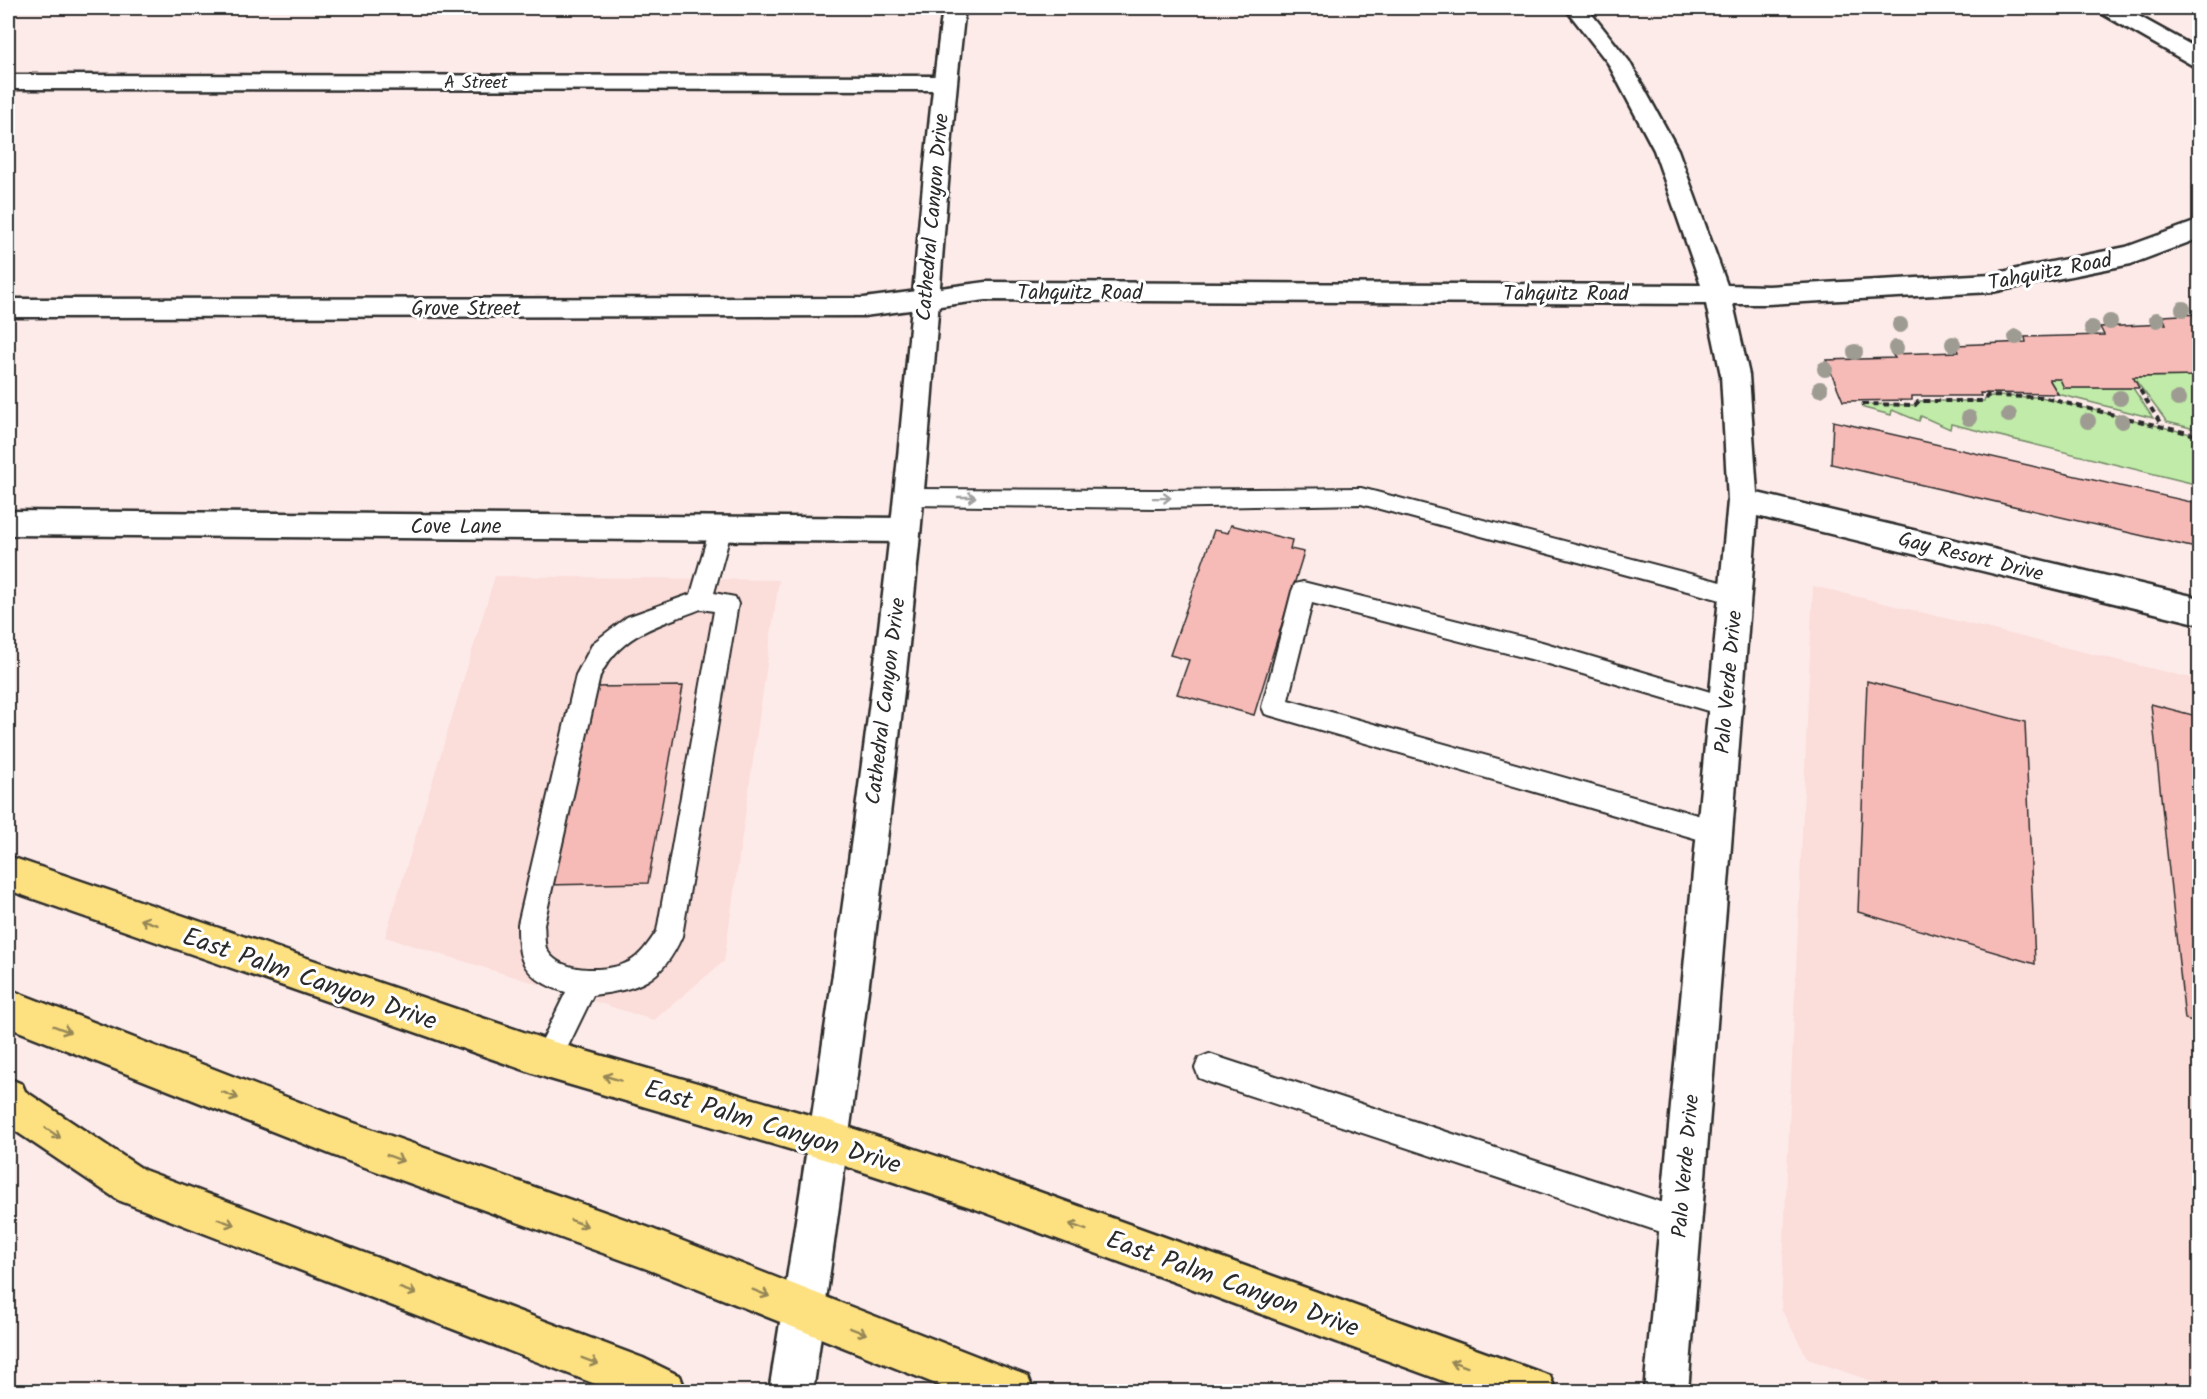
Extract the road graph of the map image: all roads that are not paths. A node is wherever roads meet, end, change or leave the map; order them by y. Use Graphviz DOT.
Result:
graph roads {
  1 [pos="954,8"];
  2 [pos="1576,8"];
  3 [pos="2109,8"];
  4 [pos="2199,60"];
  5 [pos="8,82"];
  6 [pos="944,83"];
  7 [pos="2199,228"];
  8 [pos="1717,294"];
  9 [pos="924,300"];
  10 [pos="8,308"];
  11 [pos="909,497"];
  12 [pos="1743,501"];
  13 [pos="8,523"];
  14 [pos="721,528"];
  15 [pos="905,530"];
  16 [pos="1736,595"];
  17 [pos="702,600"];
  18 [pos="2199,611"];
  19 [pos="1725,706"];
  20 [pos="1715,832"];
  21 [pos="8,873"];
  22 [pos="585,983"];
  23 [pos="8,1008"];
  24 [pos="547,1059"];
  25 [pos="1209,1068"];
  26 [pos="9,1102"];
  27 [pos="830,1141"];
  28 [pos="1679,1223"];
  29 [pos="803,1310"];
  30 [pos="664,1392"];
  31 [pos="791,1392"];
  32 [pos="1012,1392"];
  33 [pos="1534,1392"];
  34 [pos="1666,1392"];
  1 -- 6 [label="street, Cathedral Canyon Drive"];
  2 -- 8 [label="street, Palo Verde Drive"];
  3 -- 4 [label="street"];
  5 -- 6 [label="street, A Street"];
  6 -- 9 [label="street, Cathedral Canyon Drive"];
  7 -- 8 [label="street, Tahquitz Road"];
  8 -- 9 [label="street, Tahquitz Road"];
  8 -- 12 [label="street, Palo Verde Drive"];
  9 -- 10 [label="street, Grove Street"];
  9 -- 11 [label="street, Cathedral Canyon Drive"];
  11 -- 15 [label="street, Cathedral Canyon Drive"];
  11 -- 16 [label="lane, one-way"];
  12 -- 16 [label="street, Palo Verde Drive"];
  12 -- 18 [label="street, Gay Resort Drive"];
  13 -- 14 [label="street, Cove Lane"];
  14 -- 15 [label="street, Cove Lane"];
  14 -- 17 [label="lane"];
  15 -- 27 [label="street, Cathedral Canyon Drive"];
  16 -- 19 [label="street, Palo Verde Drive"];
  17 -- 22 [label="lane"];
  17 -- 22 [label="lane"];
  19 -- 20 [label="street, Palo Verde Drive"];
  19 -- 20 [label="lane"];
  20 -- 28 [label="street, Palo Verde Drive"];
  24 -- 21 [label="main road, East Palm Canyon Drive, one-way"];
  22 -- 24 [label="lane"];
  23 -- 29 [label="main road, one-way"];
  27 -- 24 [label="main road, East Palm Canyon Drive, one-way"];
  25 -- 28 [label="lane"];
  26 -- 30 [label="main road, one-way"];
  27 -- 29 [label="street, Cathedral Canyon Drive"];
  33 -- 27 [label="main road, East Palm Canyon Drive, one-way"];
  28 -- 34 [label="street, Palo Verde Drive"];
  29 -- 31 [label="street, Cathedral Canyon Drive"];
  29 -- 32 [label="main road, one-way"];
}
